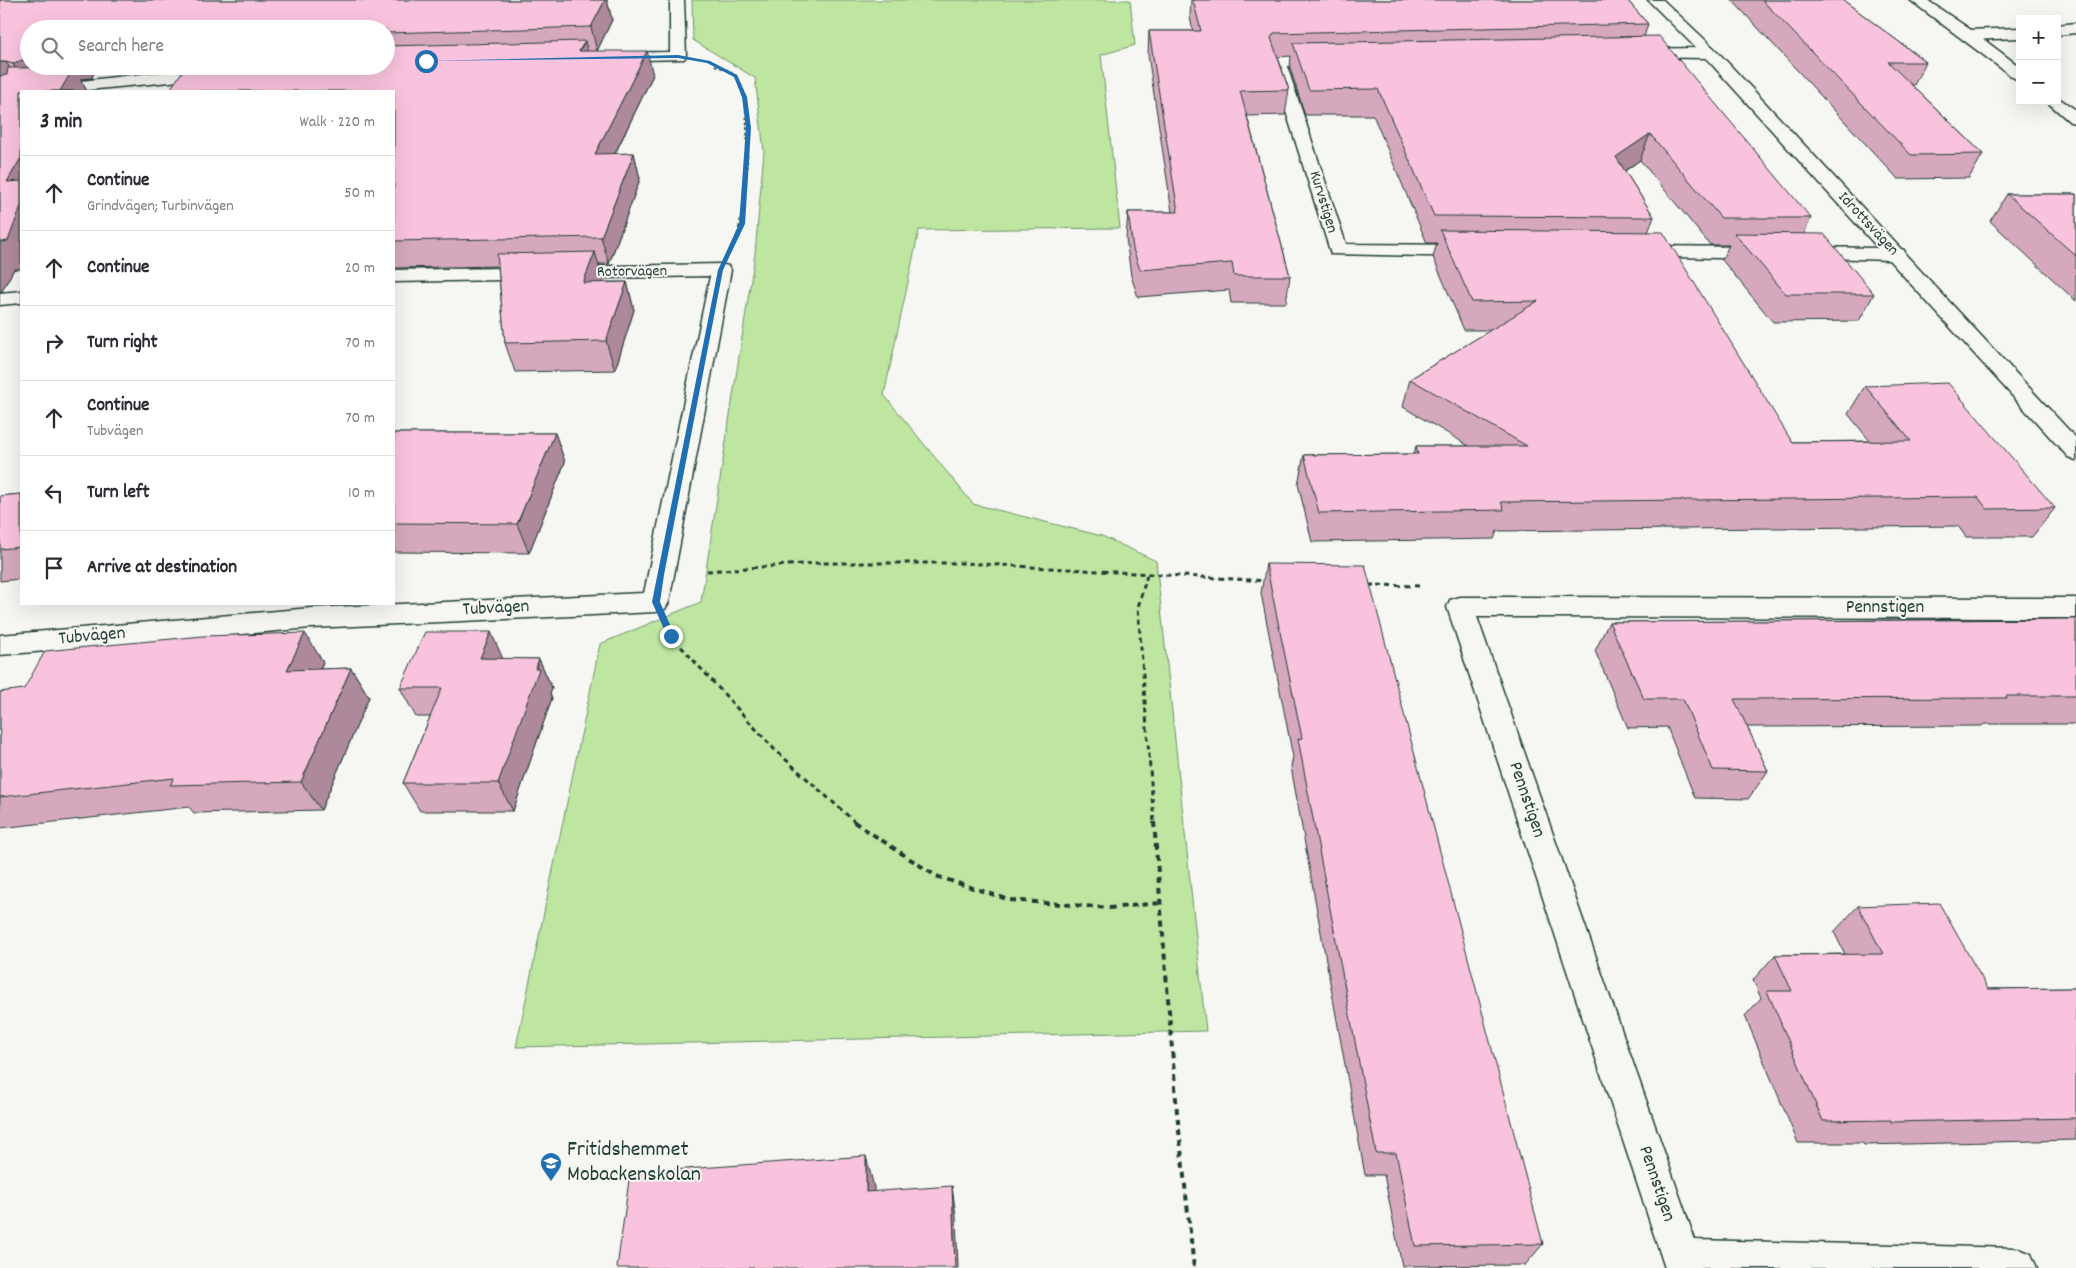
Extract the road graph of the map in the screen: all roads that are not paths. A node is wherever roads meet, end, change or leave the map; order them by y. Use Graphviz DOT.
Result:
graph roads {
  1 [pos="678,0"];
  2 [pos="1655,0"];
  3 [pos="1917,0"];
  4 [pos="2076,28"];
  5 [pos="2061,30"];
  6 [pos="2016,33"];
  7 [pos="1969,35"];
  8 [pos="1710,53"];
  9 [pos="1621,54"];
  10 [pos="591,58"];
  11 [pos="1347,60"];
  12 [pos="2016,72"];
  13 [pos="197,75"];
  14 [pos="45,90"];
  15 [pos="2059,105"];
  16 [pos="2076,118"];
  17 [pos="1488,251"];
  18 [pos="1617,252"];
  19 [pos="1896,254"];
  20 [pos="395,276"];
  21 [pos="20,297"];
  22 [pos="0,299"];
  23 [pos="2076,452"];
  24 [pos="656,602"];
  25 [pos="2076,608"];
  26 [pos="0,645"];
  27 [pos="2017,1268"];
  1 -- 10 [label="street"];
  2 -- 8 [label="street, Idrottsvägen"];
  3 -- 7 [label="street"];
  4 -- 5 [label="street"];
  6 -- 7 [label="street"];
  7 -- 12 [label="street"];
  8 -- 9 [label="street"];
  8 -- 19 [label="street, Idrottsvägen"];
  11 -- 17 [label="street, Kurvstigen"];
  13 -- 14 [label="street"];
  15 -- 16 [label="street"];
  18 -- 19 [label="street"];
  19 -- 23 [label="street, Idrottsvägen"];
  20 -- 24 [label="street, Rotorvägen"];
  21 -- 22 [label="street"];
  24 -- 26 [label="street, Tubvägen"];
  25 -- 27 [label="street, Pennstigen"];
}
